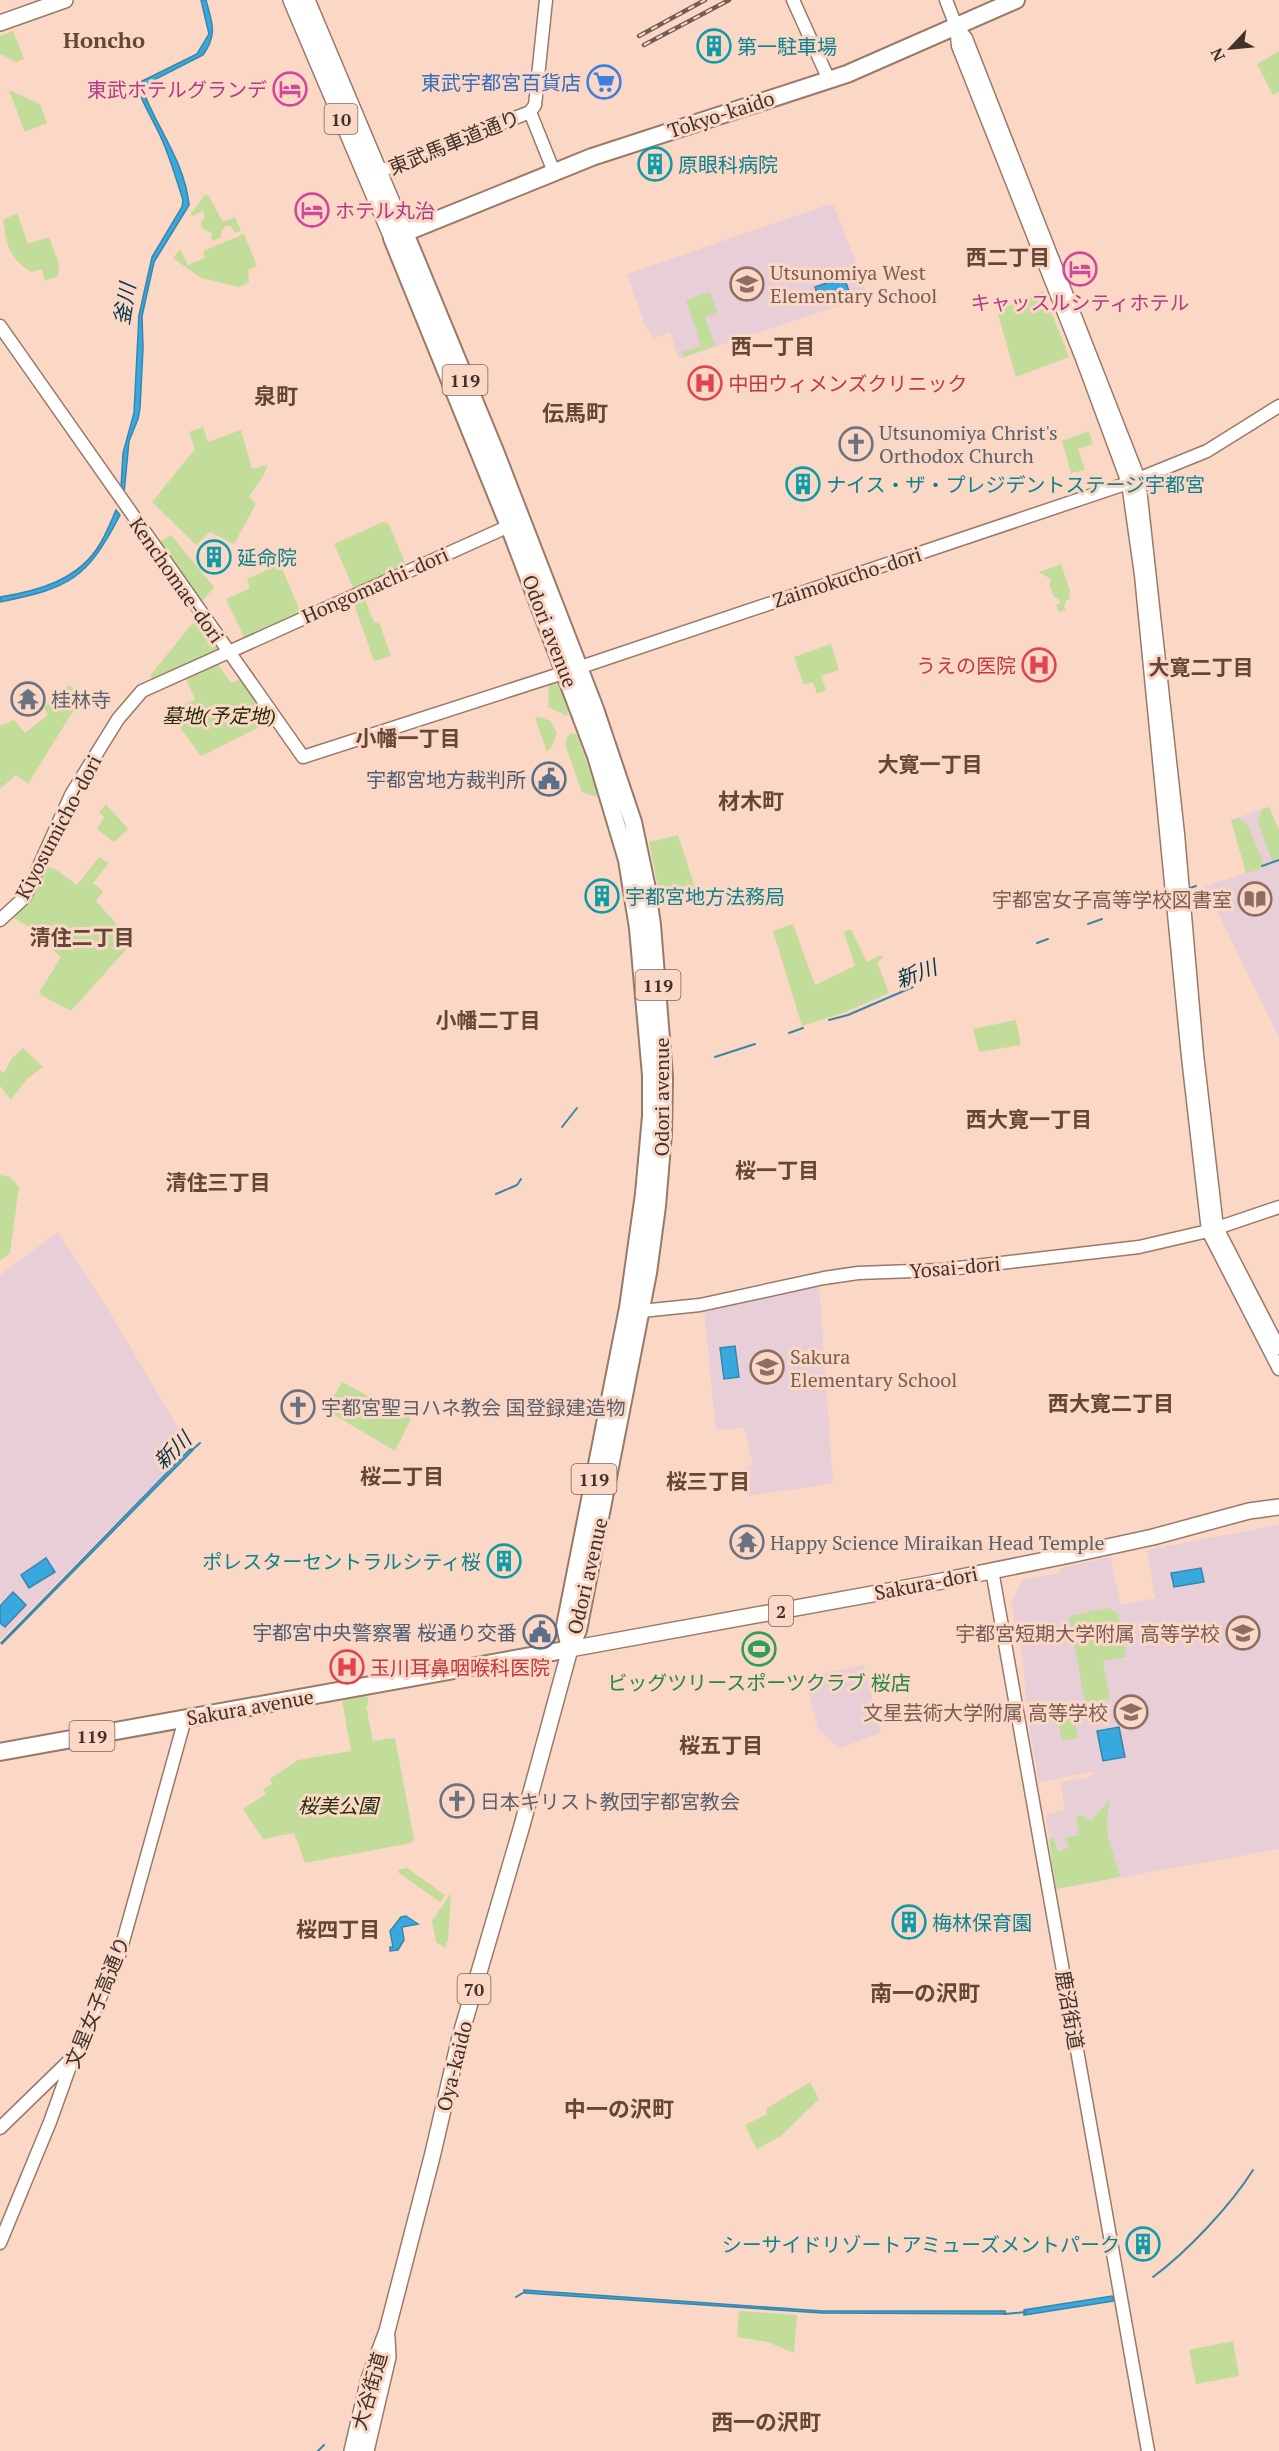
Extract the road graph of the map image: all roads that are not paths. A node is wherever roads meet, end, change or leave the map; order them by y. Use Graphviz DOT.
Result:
graph roads {
  1 [pos="65,0"];
  2 [pos="291,0"];
  3 [pos="307,0"];
  4 [pos="546,0"];
  5 [pos="793,0"];
  6 [pos="946,0"];
  7 [pos="1016,0"];
  8 [pos="0,24"];
  9 [pos="956,27"];
  10 [pos="829,80"];
  11 [pos="530,112"];
  12 [pos="378,172"];
  13 [pos="554,172"];
  14 [pos="399,236"];
  15 [pos="0,326"];
  16 [pos="1279,406"];
  17 [pos="1133,481"];
  18 [pos="517,527"];
  19 [pos="227,651"];
  20 [pos="573,670"];
  21 [pos="0,920"];
  22 [pos="1279,1207"];
  23 [pos="1213,1229"];
  24 [pos="634,1310"];
  25 [pos="1279,1348"];
  26 [pos="1279,1369"];
  27 [pos="1279,1507"];
  28 [pos="992,1570"];
  29 [pos="570,1649"];
  30 [pos="185,1719"];
  31 [pos="0,1752"];
  32 [pos="74,2055"];
  33 [pos="0,2128"];
  34 [pos="0,2243"];
  35 [pos="387,2331"];
  36 [pos="352,2451"];
  37 [pos="366,2451"];
  38 [pos="1148,2451"];
  1 -- 8 [label="main road"];
  2 -- 14 [label="main road, 10"];
  3 -- 12 [label="main road, 10"];
  4 -- 11 [label="street"];
  5 -- 10 [label="street"];
  6 -- 9 [label="street"];
  7 -- 9 [label="highway, Tokyo-kaido"];
  9 -- 10 [label="highway, Tokyo-kaido"];
  9 -- 17 [label="street"];
  10 -- 13 [label="highway, Tokyo-kaido"];
  11 -- 12 [label="street, 東武馬車道通り"];
  11 -- 13 [label="street"];
  12 -- 14 [label="main road, 10"];
  13 -- 14 [label="highway, Tokyo-kaido"];
  14 -- 18 [label="highway, Odori avenue / 119"];
  15 -- 19 [label="street, Kenchomae-dori"];
  16 -- 17 [label="street, Zaimokucho-dori"];
  17 -- 20 [label="street, Zaimokucho-dori"];
  17 -- 23 [label="street"];
  18 -- 19 [label="street, Hongomachi-dori"];
  18 -- 20 [label="highway, Odori avenue / 119"];
  19 -- 20 [label="street, Zaimokucho-dori"];
  19 -- 21 [label="street, Kiyosumicho-dori"];
  20 -- 24 [label="highway, Odori avenue / 119"];
  22 -- 23 [label="street, Yosai-dori"];
  23 -- 24 [label="street, Yosai-dori"];
  23 -- 25 [label="street"];
  23 -- 26 [label="street"];
  24 -- 29 [label="highway, Odori avenue / 119"];
  27 -- 28 [label="main road, Sakura-dori / 2"];
  28 -- 29 [label="main road, Sakura-dori / 2"];
  28 -- 38 [label="street, 鹿沼街道"];
  29 -- 30 [label="highway, Sakura avenue / 119"];
  29 -- 35 [label="main road, Oya-kaido / 70"];
  30 -- 31 [label="highway, Sakura avenue / 119"];
  30 -- 32 [label="street, 文星女子高通り"];
  32 -- 33 [label="street"];
  32 -- 34 [label="street, 文星女子高通り"];
  35 -- 36 [label="main road, 大谷街道 / 70"];
  35 -- 37 [label="main road, Oya-kaido / 70"];
}
